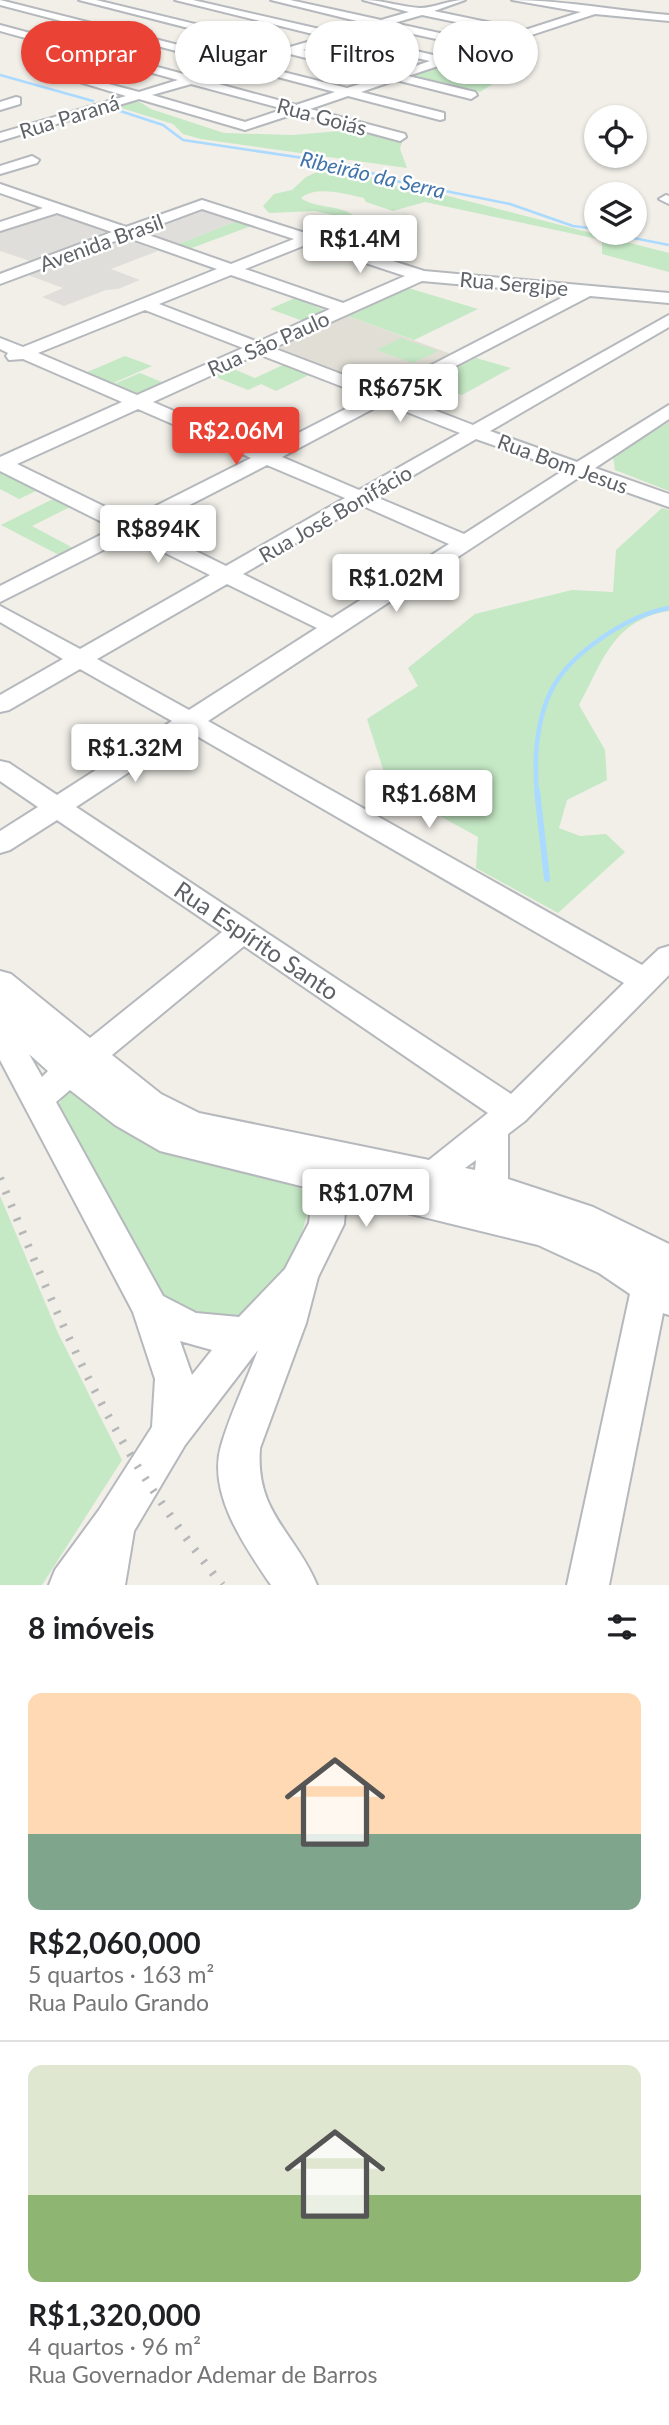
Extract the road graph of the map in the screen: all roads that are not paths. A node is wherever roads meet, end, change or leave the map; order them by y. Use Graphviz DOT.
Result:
graph roads {
  1 [pos="84,0"];
  2 [pos="180,0"];
  3 [pos="368,0"];
  4 [pos="460,0"];
  5 [pos="517,0"];
  6 [pos="616,0"];
  7 [pos="0,1"];
  8 [pos="283,1"];
  9 [pos="537,1"];
  10 [pos="509,10"];
  11 [pos="596,10"];
  12 [pos="422,11"];
  13 [pos="46,14"];
  14 [pos="239,14"];
  15 [pos="497,14"];
  16 [pos="667,16"];
  17 [pos="72,21"];
  18 [pos="212,21"];
  19 [pos="368,21"];
  20 [pos="390,21"];
  21 [pos="467,21"];
  22 [pos="474,21"];
  23 [pos="175,22"];
  24 [pos="0,27"];
  25 [pos="305,29"];
  26 [pos="538,30"];
  27 [pos="21,33"];
  28 [pos="538,36"];
  29 [pos="551,38"];
  30 [pos="291,77"];
  31 [pos="419,82"];
  32 [pos="98,84"];
  33 [pos="178,84"];
  34 [pos="206,84"];
  35 [pos="372,84"];
  36 [pos="348,92"];
  37 [pos="471,95"];
  38 [pos="138,96"];
  39 [pos="16,101"];
  40 [pos="0,106"];
  41 [pos="297,109"];
  42 [pos="440,116"];
  43 [pos="0,137"];
  44 [pos="400,137"];
  45 [pos="32,160"];
  46 [pos="0,170"];
  47 [pos="0,188"];
  48 [pos="202,204"];
  49 [pos="57,208"];
  50 [pos="0,227"];
  51 [pos="127,232"];
  52 [pos="309,238"];
  53 [pos="10,260"];
  54 [pos="30,268"];
  55 [pos="232,269"];
  56 [pos="422,276"];
  57 [pos="0,279"];
  58 [pos="591,289"];
  59 [pos="669,298"];
  60 [pos="145,304"];
  61 [pos="344,309"];
  62 [pos="669,320"];
  63 [pos="0,343"];
  64 [pos="257,347"];
  65 [pos="23,353"];
  66 [pos="0,362"];
  67 [pos="383,396"];
  68 [pos="136,402"];
  69 [pos="669,411"];
  70 [pos="475,432"];
  71 [pos="265,457"];
  72 [pos="0,464"];
  73 [pos="580,470"];
  74 [pos="360,498"];
  75 [pos="669,501"];
  76 [pos="129,527"];
  77 [pos="466,544"];
  78 [pos="226,575"];
  79 [pos="0,595"];
  80 [pos="0,613"];
  81 [pos="334,628"];
  82 [pos="80,660"];
  83 [pos="0,705"];
  84 [pos="188,722"];
  85 [pos="0,769"];
  86 [pos="57,806"];
  87 [pos="0,844"];
  88 [pos="243,931"];
  89 [pos="669,957"];
  90 [pos="645,981"];
  91 [pos="0,982"];
  92 [pos="0,1011"];
  93 [pos="0,1030"];
  94 [pos="81,1063"];
  95 [pos="38,1098"];
  96 [pos="502,1121"];
  97 [pos="330,1168"];
  98 [pos="491,1186"];
  99 [pos="371,1189"];
  100 [pos="440,1192"];
  101 [pos="326,1224"];
  102 [pos="300,1276"];
  103 [pos="664,1278"];
  104 [pos="150,1308"];
  105 [pos="242,1342"];
  106 [pos="263,1386"];
  107 [pos="171,1432"];
  108 [pos="114,1525"];
  109 [pos="70,1585"];
  110 [pos="104,1585"];
  111 [pos="296,1585"];
  112 [pos="588,1585"];
  1 -- 23 [label="street"];
  2 -- 14 [label="street"];
  3 -- 12 [label="street"];
  4 -- 12 [label="street, Rua Paraná"];
  5 -- 9 [label="street"];
  6 -- 11 [label="street"];
  7 -- 13 [label="street"];
  8 -- 14 [label="street"];
  8 -- 19 [label="street"];
  9 -- 10 [label="street"];
  9 -- 11 [label="street"];
  11 -- 16 [label="street"];
  11 -- 26 [label="street"];
  12 -- 20 [label="street, Rua Paraná"];
  12 -- 21 [label="street"];
  13 -- 17 [label="street"];
  13 -- 24 [label="street"];
  14 -- 18 [label="street"];
  14 -- 25 [label="street"];
  15 -- 22 [label="street"];
  24 -- 27 [label="street, Rua Goiás"];
  28 -- 29 [label="street"];
  30 -- 36 [label="street"];
  31 -- 37 [label="street"];
  32 -- 38 [label="street"];
  33 -- 38 [label="street, Rua Paraná"];
  34 -- 41 [label="street, Rua Goiás"];
  35 -- 36 [label="street"];
  36 -- 41 [label="street"];
  36 -- 42 [label="street"];
  38 -- 41 [label="street"];
  38 -- 43 [label="street, Rua Paraná"];
  39 -- 40 [label="street"];
  41 -- 44 [label="street, Rua Goiás"];
  45 -- 46 [label="street"];
  47 -- 49 [label="street"];
  48 -- 51 [label="street, Avenida Brasil"];
  48 -- 52 [label="street, Rua Sergipe"];
  49 -- 50 [label="street"];
  49 -- 51 [label="street"];
  51 -- 54 [label="street, Avenida Brasil"];
  51 -- 55 [label="street"];
  52 -- 55 [label="street"];
  52 -- 56 [label="street, Rua Sergipe"];
  53 -- 54 [label="street"];
  54 -- 57 [label="street, Avenida Brasil"];
  55 -- 60 [label="street"];
  55 -- 61 [label="street"];
  56 -- 58 [label="street, Rua Sergipe"];
  56 -- 61 [label="street, Rua São Paulo"];
  58 -- 59 [label="street, Rua Sergipe"];
  58 -- 67 [label="street"];
  60 -- 64 [label="street, Rua Bom Jesus"];
  60 -- 65 [label="street"];
  61 -- 64 [label="street, Rua São Paulo"];
  62 -- 70 [label="street, Rua José Bonifácio"];
  63 -- 65 [label="street"];
  64 -- 67 [label="street, Rua Bom Jesus"];
  64 -- 68 [label="street, Rua São Paulo"];
  65 -- 66 [label="street"];
  65 -- 68 [label="street"];
  67 -- 70 [label="street, Rua Bom Jesus"];
  67 -- 71 [label="street"];
  68 -- 71 [label="street"];
  68 -- 72 [label="street, Rua São Paulo"];
  69 -- 73 [label="street"];
  70 -- 73 [label="street, Rua Bom Jesus"];
  70 -- 74 [label="street, Rua José Bonifácio"];
  71 -- 74 [label="street"];
  71 -- 76 [label="street"];
  72 -- 76 [label="street"];
  73 -- 75 [label="street, Rua Bom Jesus"];
  73 -- 77 [label="street"];
  74 -- 77 [label="street"];
  74 -- 78 [label="street, Rua José Bonifácio"];
  76 -- 78 [label="street"];
  76 -- 79 [label="street"];
  77 -- 81 [label="street"];
  78 -- 81 [label="street"];
  78 -- 82 [label="street, Rua José Bonifácio"];
  80 -- 82 [label="street"];
  81 -- 84 [label="street"];
  82 -- 83 [label="street, Rua José Bonifácio"];
  82 -- 84 [label="street"];
  84 -- 86 [label="street"];
  84 -- 90 [label="street"];
  85 -- 86 [label="street, Rua Espírito Santo"];
  86 -- 87 [label="street"];
  86 -- 88 [label="street, Rua Espírito Santo"];
  88 -- 94 [label="street"];
  88 -- 96 [label="street, Rua Espírito Santo"];
  89 -- 90 [label="street"];
  90 -- 96 [label="street"];
  91 -- 94 [label="street"];
  92 -- 94 [label="street"];
  93 -- 95 [label="street"];
  94 -- 95 [label="street"];
  94 -- 97 [label="street"];
  95 -- 104 [label="street"];
  96 -- 98 [label="street"];
  96 -- 100 [label="street"];
  97 -- 99 [label="street"];
  97 -- 100 [label="street"];
  97 -- 101 [label="street"];
  98 -- 100 [label="street"];
  98 -- 103 [label="street"];
  99 -- 100 [label="street"];
  99 -- 101 [label="street"];
  100 -- 103 [label="street"];
  101 -- 102 [label="street"];
  102 -- 105 [label="street"];
  102 -- 106 [label="street"];
  103 -- 112 [label="street"];
  104 -- 105 [label="street"];
  104 -- 107 [label="street"];
  105 -- 106 [label="street"];
  105 -- 107 [label="street"];
  106 -- 111 [label="street"];
  107 -- 108 [label="street"];
  108 -- 109 [label="street"];
  108 -- 110 [label="street"];
}
